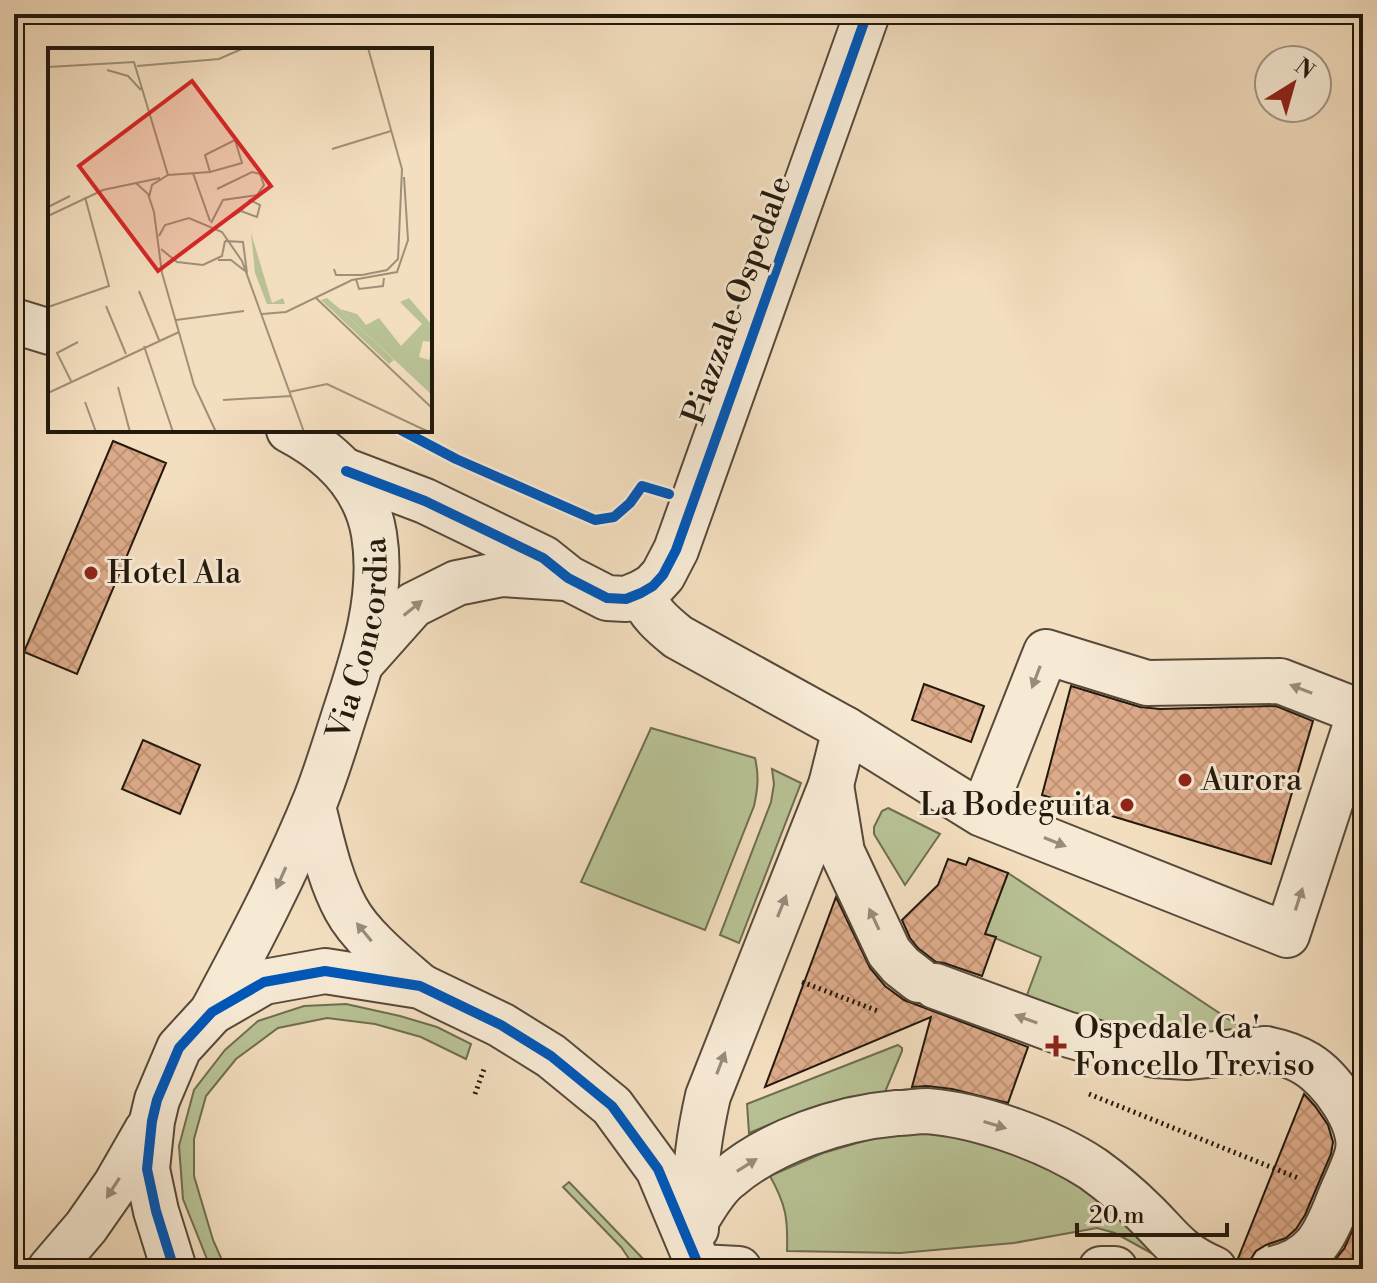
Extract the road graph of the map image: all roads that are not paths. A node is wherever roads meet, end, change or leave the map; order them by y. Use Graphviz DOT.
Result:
graph roads {
  1 [pos="867,14"];
  2 [pos="14,321"];
  3 [pos="48,331"];
  4 [pos="292,432"];
  5 [pos="346,471"];
  6 [pos="425,501"];
  7 [pos="374,532"];
  8 [pos="568,578"];
  9 [pos="641,593"];
  10 [pos="360,665"];
  11 [pos="845,729"];
  12 [pos="831,785"];
  13 [pos="313,807"];
  14 [pos="982,814"];
  15 [pos="420,986"];
  16 [pos="212,1012"];
  17 [pos="152,1121"];
  18 [pos="695,1222"];
  19 [pos="1200,1262"];
  20 [pos="713,1268"];
  21 [pos="50,1269"];
  22 [pos="174,1269"];
  23 [pos="1101,1269"];
  24 [pos="1115,1269"];
  25 [pos="1273,1269"];
  1 -- 9 [label="street, Piazzale Ospedale"];
  2 -- 3 [label="street"];
  4 -- 5 [label="street"];
  5 -- 6 [label="street"];
  5 -- 7 [label="street, Via Concordia"];
  6 -- 7 [label="street"];
  6 -- 8 [label="street"];
  7 -- 10 [label="street, Via Concordia"];
  8 -- 9 [label="street"];
  10 -- 8 [label="street, one-way"];
  9 -- 11 [label="street"];
  10 -- 13 [label="street, Via Concordia"];
  11 -- 12 [label="street"];
  11 -- 14 [label="street"];
  18 -- 12 [label="street, one-way"];
  25 -- 12 [label="street, one-way, bridge"];
  15 -- 13 [label="street, one-way"];
  13 -- 16 [label="street, Via Concordia, one-way"];
  14 -- 14 [label="street, one-way"];
  15 -- 16 [label="street"];
  15 -- 20 [label="street"];
  16 -- 17 [label="street"];
  17 -- 21 [label="street, one-way"];
  17 -- 22 [label="street"];
  18 -- 19 [label="street, one-way"];
  18 -- 20 [label="street"];
  23 -- 24 [label="street"];
}
